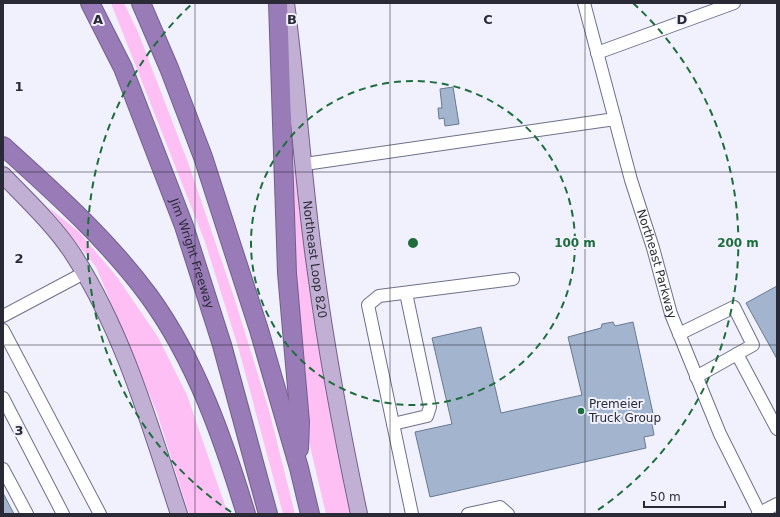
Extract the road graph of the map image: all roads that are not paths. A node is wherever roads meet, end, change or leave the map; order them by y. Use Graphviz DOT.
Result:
graph roads {
  1 [pos="90,3"];
  2 [pos="140,3"];
  3 [pos="278,3"];
  4 [pos="286,3"];
  5 [pos="584,3"];
  6 [pos="734,3"];
  7 [pos="597,53"];
  8 [pos="615,119"];
  9 [pos="3,146"];
  10 [pos="305,164"];
  11 [pos="3,175"];
  12 [pos="84,272"];
  13 [pos="513,279"];
  14 [pos="406,293"];
  15 [pos="3,316"];
  16 [pos="3,330"];
  17 [pos="679,334"];
  18 [pos="737,354"];
  19 [pos="696,377"];
  20 [pos="3,398"];
  21 [pos="393,424"];
  22 [pos="777,430"];
  23 [pos="3,468"];
  24 [pos="299,468"];
  25 [pos="777,504"];
  26 [pos="504,511"];
  27 [pos="27,514"];
  28 [pos="63,514"];
  29 [pos="100,514"];
  30 [pos="179,514"];
  31 [pos="246,514"];
  32 [pos="268,514"];
  33 [pos="310,514"];
  34 [pos="359,514"];
  35 [pos="412,514"];
  36 [pos="468,514"];
  37 [pos="759,514"];
  1 -- 32 [label="highway, Jim Wright Freeway"];
  2 -- 24 [label="highway"];
  3 -- 24 [label="highway"];
  4 -- 10 [label="main road, Northeast Loop 820"];
  5 -- 7 [label="street, Northeast Parkway"];
  6 -- 7 [label="street"];
  7 -- 8 [label="street, Northeast Parkway"];
  8 -- 10 [label="street"];
  8 -- 17 [label="street, Northeast Parkway"];
  9 -- 31 [label="highway"];
  10 -- 34 [label="main road, Northeast Loop 820"];
  11 -- 12 [label="main road"];
  12 -- 15 [label="street"];
  12 -- 30 [label="main road"];
  13 -- 14 [label="street"];
  14 -- 21 [label="street"];
  14 -- 21 [label="street"];
  16 -- 29 [label="street"];
  17 -- 18 [label="street"];
  17 -- 19 [label="street, Northeast Parkway"];
  18 -- 19 [label="street"];
  18 -- 22 [label="street"];
  19 -- 37 [label="street, Northeast Parkway"];
  20 -- 28 [label="street"];
  21 -- 35 [label="street"];
  23 -- 27 [label="street"];
  24 -- 33 [label="highway"];
  25 -- 37 [label="street"];
  26 -- 36 [label="street"];
}
